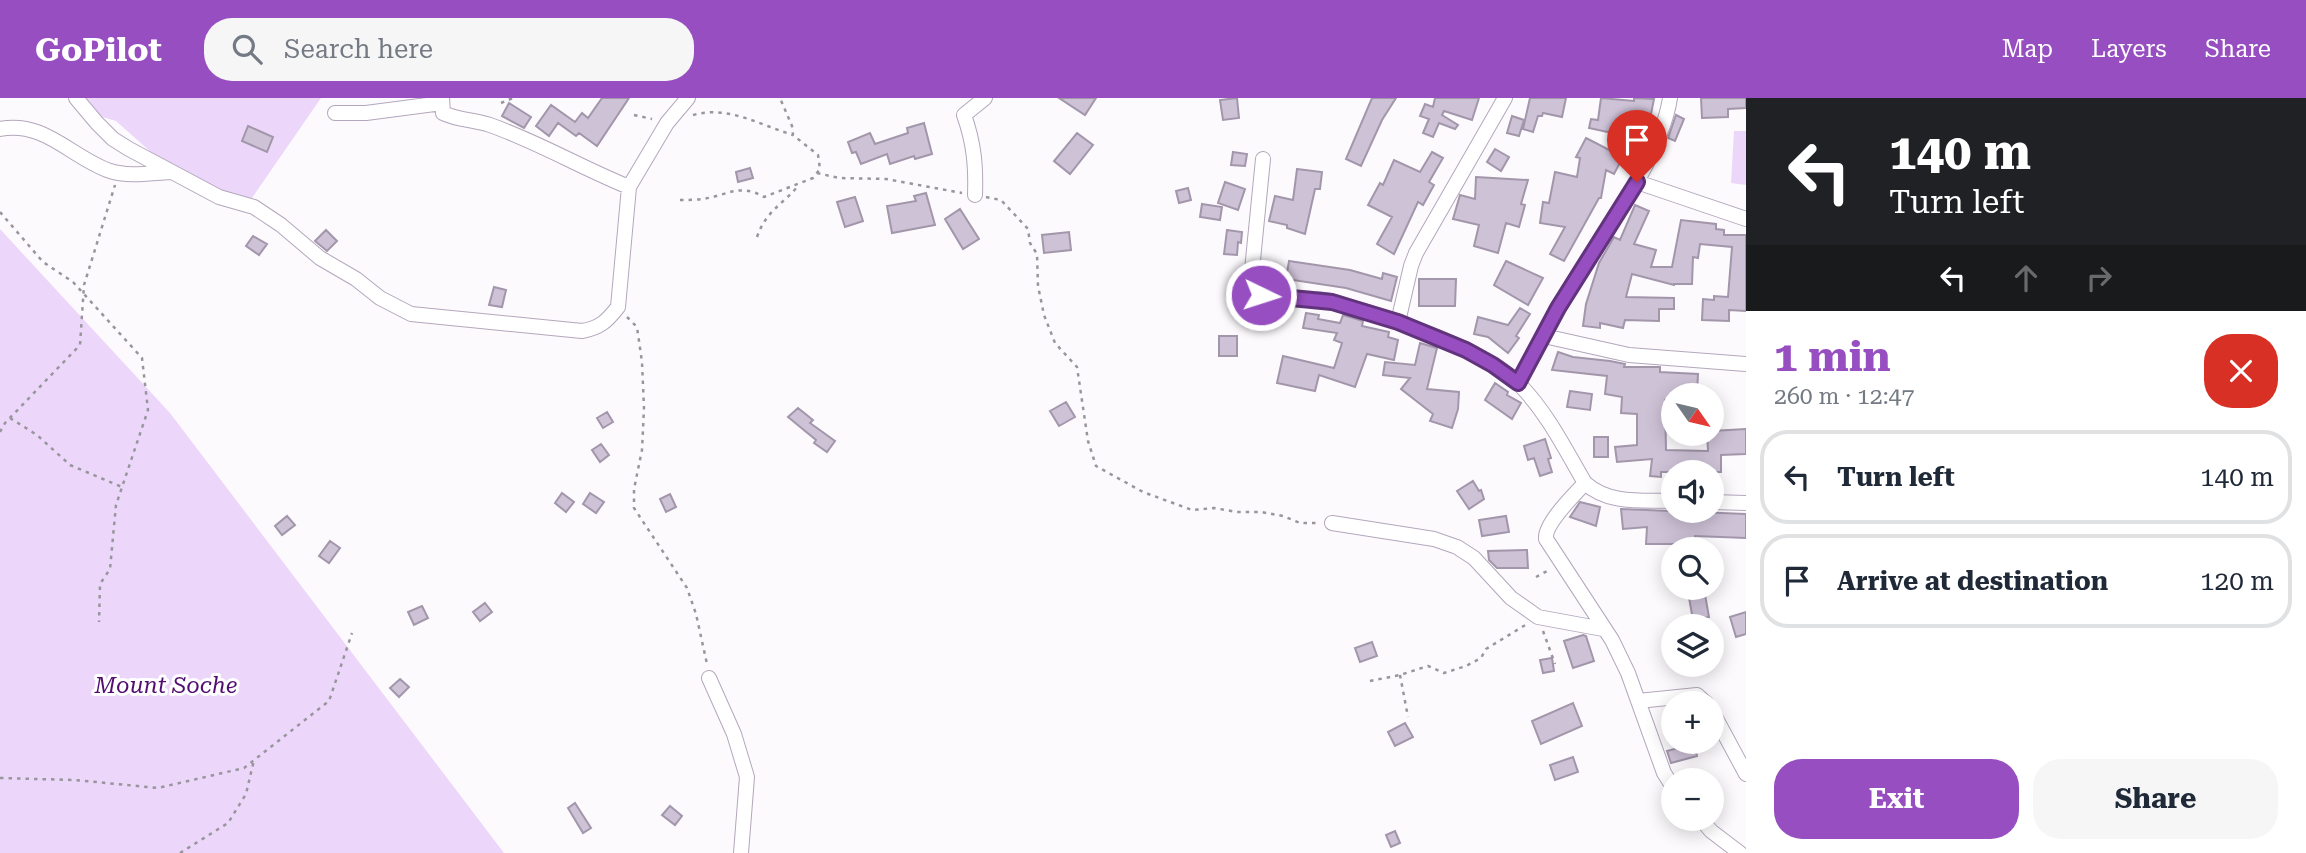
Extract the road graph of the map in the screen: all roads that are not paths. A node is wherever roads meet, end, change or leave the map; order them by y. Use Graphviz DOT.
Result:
graph roads {
  1 [pos="76,98"];
  2 [pos="688,98"];
  3 [pos="985,98"];
  4 [pos="1505,98"];
  5 [pos="1670,98"];
  6 [pos="442,100"];
  7 [pos="335,113"];
  8 [pos="0,129"];
  9 [pos="1263,159"];
  10 [pos="171,172"];
  11 [pos="1637,182"];
  12 [pos="629,187"];
  13 [pos="975,195"];
  14 [pos="1746,219"];
  15 [pos="1398,322"];
  16 [pos="1544,337"];
  17 [pos="1746,364"];
  18 [pos="1518,383"];
  19 [pos="1585,483"];
  20 [pos="1661,500"];
  21 [pos="1724,502"];
  22 [pos="1746,503"];
  23 [pos="1332,523"];
  24 [pos="1603,629"];
  25 [pos="709,678"];
  26 [pos="1661,698"];
  27 [pos="1639,701"];
  28 [pos="1724,733"];
  29 [pos="1663,768"];
  30 [pos="1746,774"];
  31 [pos="1711,831"];
  32 [pos="741,853"];
  33 [pos="1740,853"];
  1 -- 10 [label="street"];
  2 -- 12 [label="street"];
  3 -- 13 [label="street"];
  4 -- 15 [label="street"];
  5 -- 11 [label="street"];
  6 -- 7 [label="street"];
  6 -- 12 [label="street"];
  8 -- 10 [label="street"];
  9 -- 15 [label="street"];
  10 -- 12 [label="street"];
  11 -- 14 [label="street"];
  11 -- 16 [label="street"];
  15 -- 18 [label="street"];
  16 -- 17 [label="street"];
  16 -- 18 [label="street"];
  18 -- 19 [label="street"];
  19 -- 20 [label="street"];
  19 -- 24 [label="street"];
  21 -- 22 [label="street"];
  23 -- 24 [label="street"];
  24 -- 27 [label="street"];
  25 -- 32 [label="street"];
  26 -- 27 [label="street"];
  27 -- 29 [label="street"];
  28 -- 30 [label="street"];
  31 -- 33 [label="street"];
}
